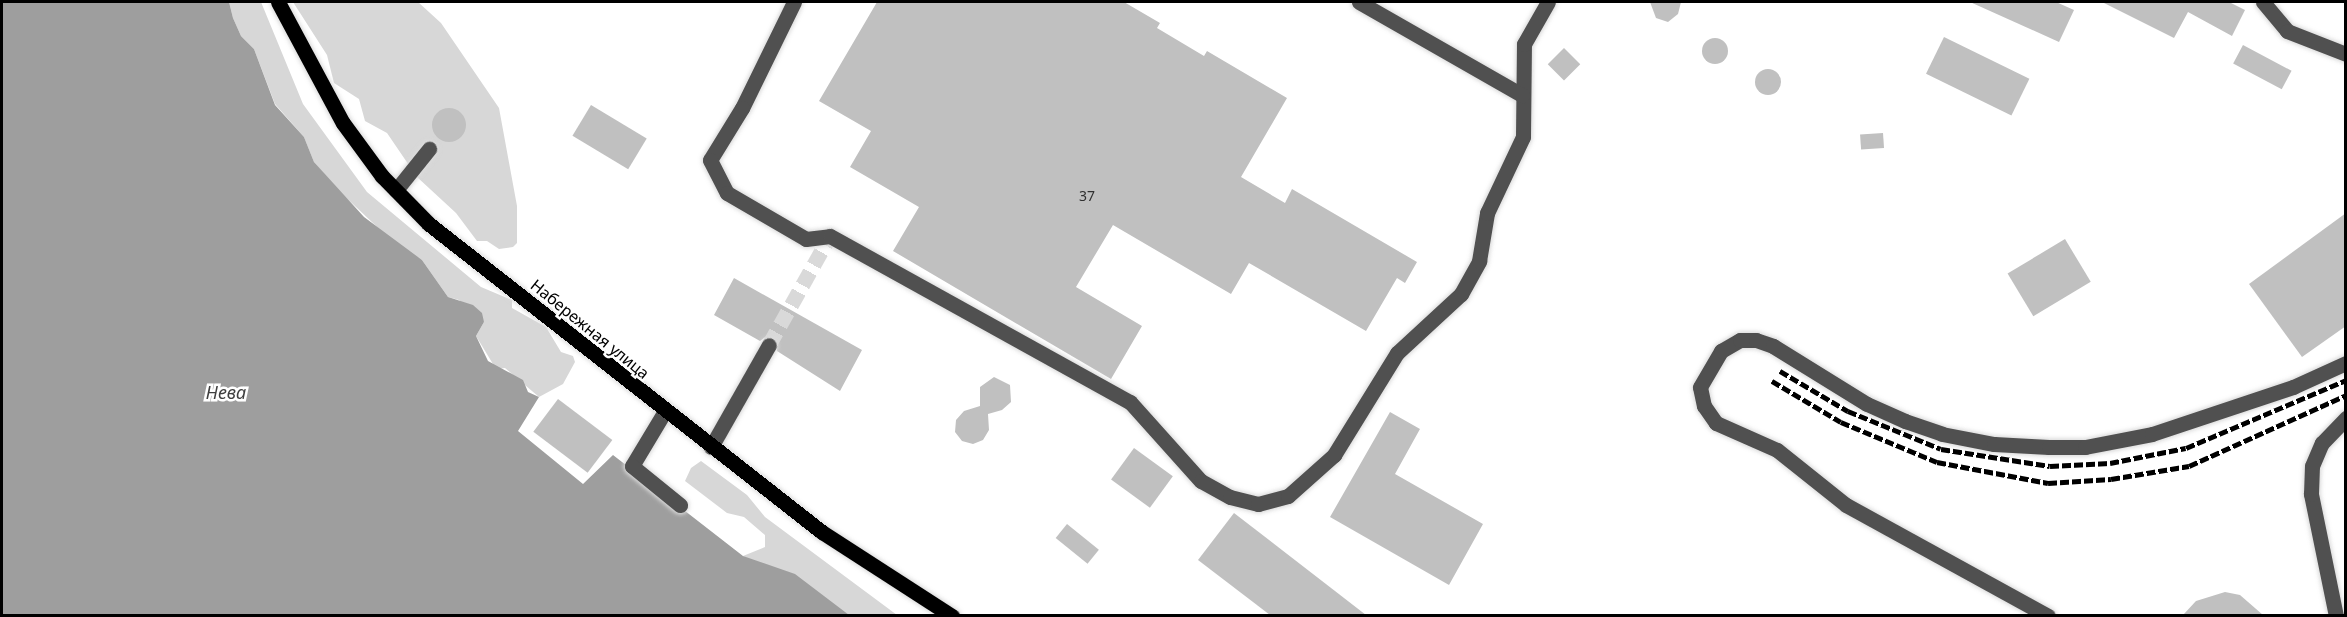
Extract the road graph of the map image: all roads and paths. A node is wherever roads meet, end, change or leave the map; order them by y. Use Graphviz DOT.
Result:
graph roads {
  1 [pos="278,2"];
  2 [pos="794,2"];
  3 [pos="1359,2"];
  4 [pos="1548,2"];
  5 [pos="2263,2"];
  6 [pos="2346,54"];
  7 [pos="1522,95"];
  8 [pos="429,148"];
  9 [pos="396,190"];
  10 [pos="769,345"];
  11 [pos="2346,363"];
  12 [pos="665,411"];
  13 [pos="2346,418"];
  14 [pos="711,447"];
  15 [pos="680,505"];
  16 [pos="952,615"];
  17 [pos="2048,615"];
  18 [pos="2336,615"];
  1 -- 9 [label="main road, Набережная улица"];
  2 -- 7 [label="lane"];
  3 -- 7 [label="lane"];
  4 -- 7 [label="lane"];
  5 -- 6 [label="lane"];
  8 -- 9 [label="lane"];
  9 -- 12 [label="main road, Набережная улица"];
  10 -- 14 [label="lane"];
  11 -- 17 [label="lane"];
  12 -- 14 [label="main road, Набережная улица"];
  12 -- 15 [label="lane"];
  13 -- 18 [label="lane"];
  14 -- 16 [label="main road, Набережная улица"];
}
